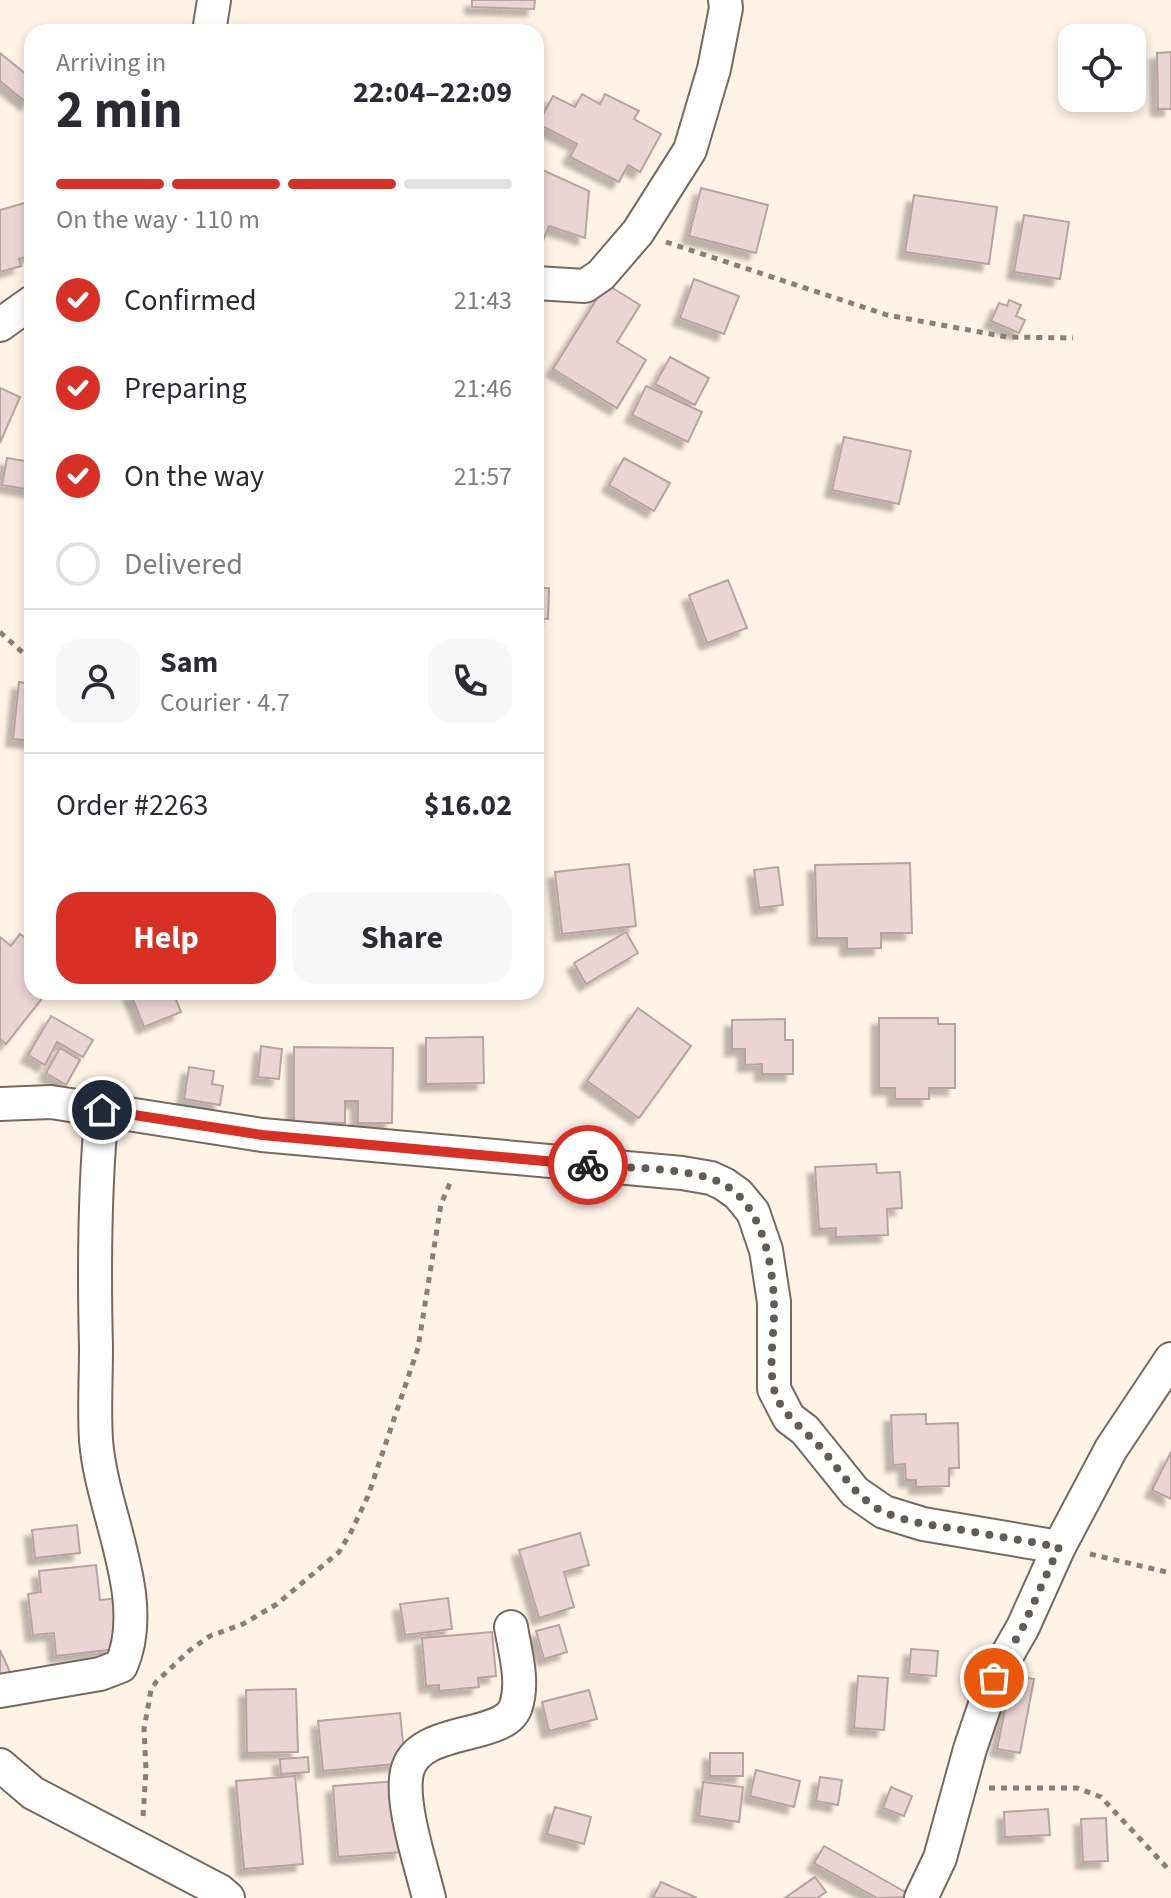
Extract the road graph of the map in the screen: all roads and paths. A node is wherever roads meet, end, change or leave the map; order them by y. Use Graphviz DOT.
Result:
graph roads {
  1 [pos="214,0"];
  2 [pos="725,0"];
  3 [pos="210,24"];
  4 [pos="638,232"];
  5 [pos="544,283"];
  6 [pos="24,308"];
  7 [pos="0,325"];
  8 [pos="1073,338"];
  9 [pos="0,632"];
  10 [pos="24,654"];
  11 [pos="0,1104"];
  12 [pos="102,1110"];
  13 [pos="456,1153"];
  14 [pos="1171,1359"];
  15 [pos="1059,1547"];
  16 [pos="1171,1573"];
  17 [pos="511,1627"];
  18 [pos="0,1691"];
  19 [pos="1,1769"];
  20 [pos="960,1787"];
  21 [pos="141,1850"];
  22 [pos="1171,1872"];
  23 [pos="228,1898"];
  24 [pos="429,1898"];
  25 [pos="921,1898"];
  1 -- 3 [label="street"];
  2 -- 4 [label="street"];
  4 -- 5 [label="street"];
  4 -- 8 [label="path"];
  6 -- 7 [label="street"];
  9 -- 10 [label="path"];
  11 -- 12 [label="street"];
  12 -- 13 [label="street"];
  12 -- 18 [label="street"];
  13 -- 15 [label="street"];
  13 -- 21 [label="path"];
  14 -- 15 [label="street"];
  15 -- 16 [label="path"];
  15 -- 20 [label="street"];
  17 -- 24 [label="street"];
  19 -- 21 [label="street"];
  20 -- 22 [label="path"];
  20 -- 25 [label="street"];
  21 -- 23 [label="street"];
}
